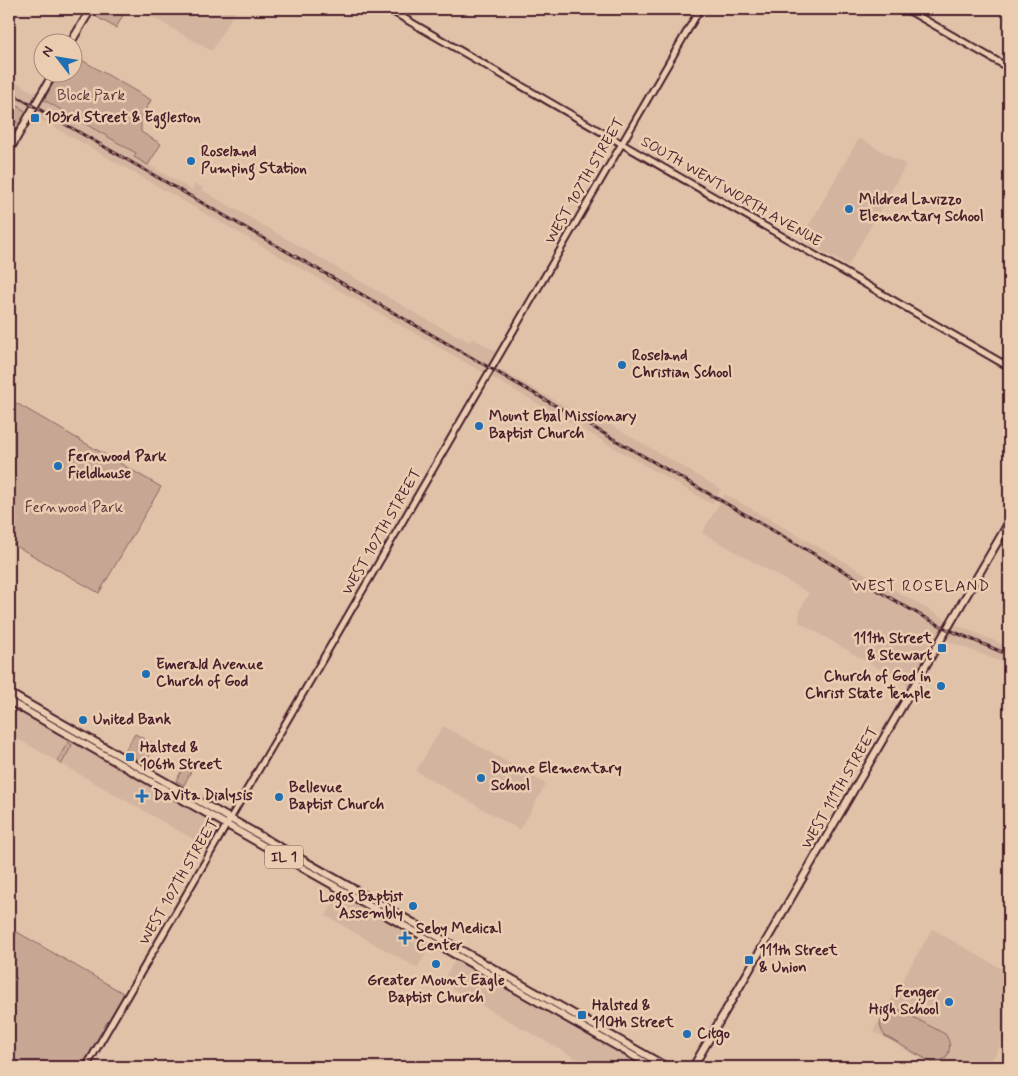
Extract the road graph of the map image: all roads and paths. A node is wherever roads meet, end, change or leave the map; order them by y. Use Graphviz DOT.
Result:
graph roads {
  1 [pos="91,9"];
  2 [pos="388,9"];
  3 [pos="700,9"];
  4 [pos="906,9"];
  5 [pos="77,32"];
  6 [pos="1009,68"];
  7 [pos="48,82"];
  8 [pos="622,143"];
  9 [pos="9,151"];
  10 [pos="1009,367"];
  11 [pos="1009,522"];
  12 [pos="9,693"];
  13 [pos="9,701"];
  14 [pos="228,822"];
  15 [pos="86,1067"];
  16 [pos="653,1067"];
  17 [pos="666,1067"];
  18 [pos="693,1067"];
  1 -- 5 [label="main road"];
  2 -- 8 [label="street, SOUTH WENTWORTH AVENUE"];
  3 -- 8 [label="street, WEST 107TH STREET"];
  4 -- 6 [label="street"];
  7 -- 9 [label="main road"];
  8 -- 10 [label="street, SOUTH WENTWORTH AVENUE"];
  8 -- 14 [label="street, WEST 107TH STREET"];
  11 -- 18 [label="main road, WEST 111TH STREET"];
  12 -- 14 [label="main road, IL 1"];
  13 -- 14 [label="main road, IL 1"];
  14 -- 15 [label="street, WEST 107TH STREET"];
  14 -- 16 [label="main road, IL 1"];
  14 -- 17 [label="main road, IL 1"];
}
